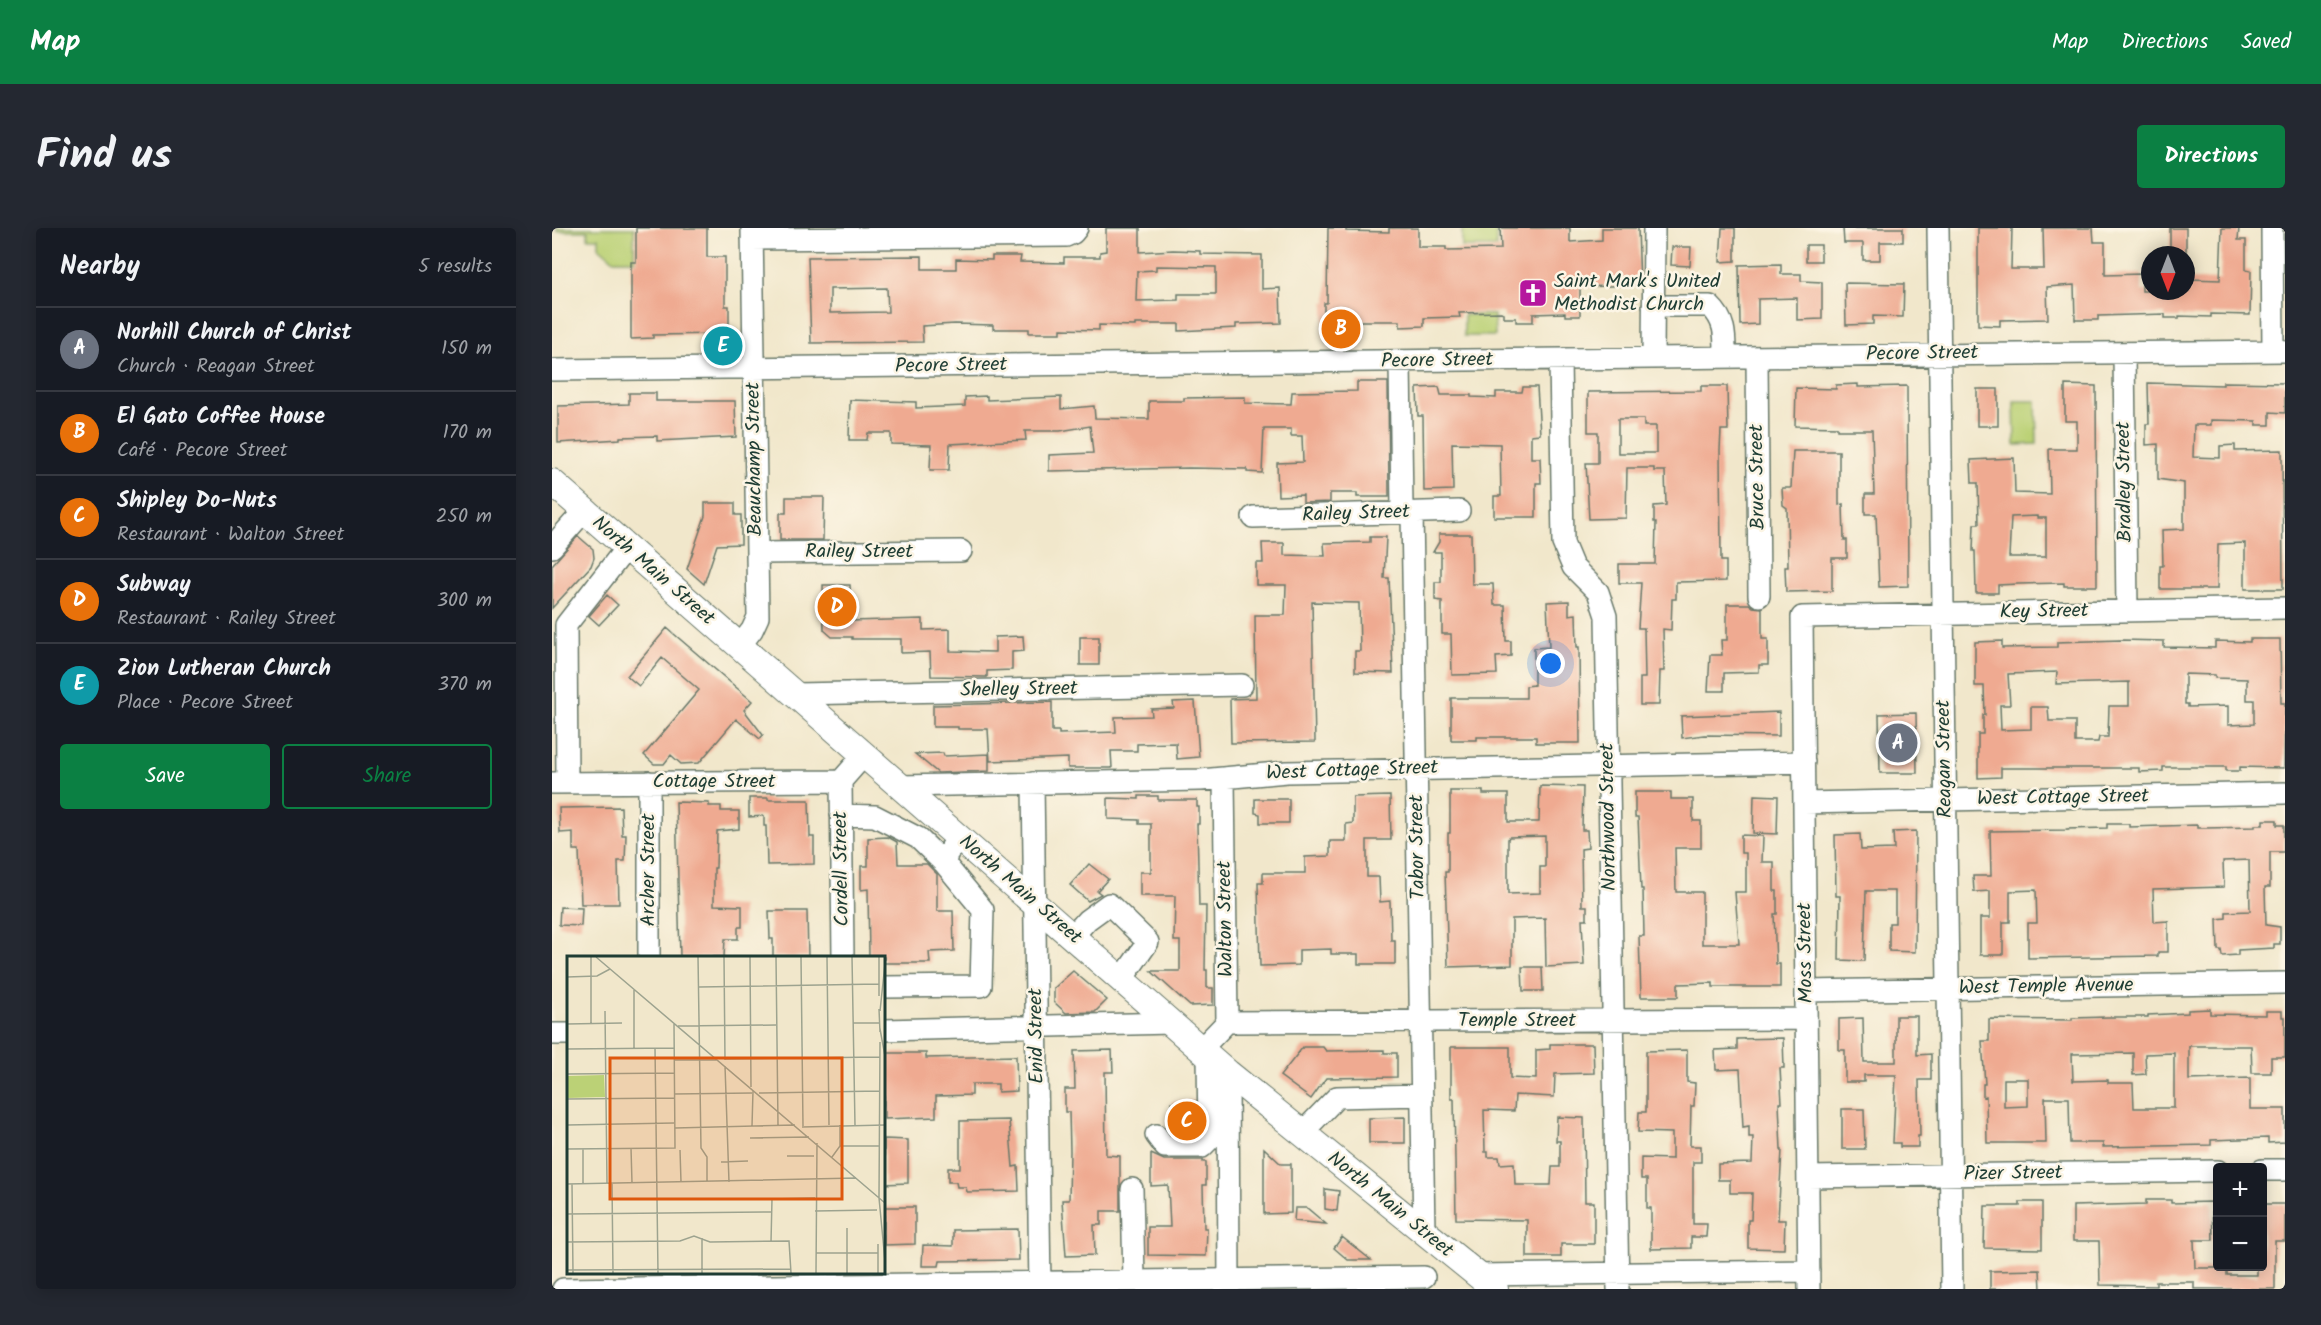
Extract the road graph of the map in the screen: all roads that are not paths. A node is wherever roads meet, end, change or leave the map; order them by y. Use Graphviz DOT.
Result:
graph roads {
  1 [pos="1654,228"];
  2 [pos="1938,228"];
  3 [pos="2272,228"];
  4 [pos="1075,230"];
  5 [pos="752,233"];
  6 [pos="1653,306"];
  7 [pos="2279,351"];
  8 [pos="2124,352"];
  9 [pos="1940,354"];
  10 [pos="1725,357"];
  11 [pos="1757,357"];
  12 [pos="1653,358"];
  13 [pos="1560,360"];
  14 [pos="1400,362"];
  15 [pos="753,369"];
  16 [pos="552,370"];
  17 [pos="552,482"];
  18 [pos="584,511"];
  19 [pos="1460,511"];
  20 [pos="1412,513"];
  21 [pos="1253,517"];
  22 [pos="557,541"];
  23 [pos="627,548"];
  24 [pos="961,551"];
  25 [pos="758,553"];
  26 [pos="552,561"];
  27 [pos="1760,597"];
  28 [pos="2285,608"];
  29 [pos="2127,611"];
  30 [pos="1943,614"];
  31 [pos="1802,616"];
  32 [pos="559,625"];
  33 [pos="739,647"];
  34 [pos="1242,685"];
  35 [pos="796,694"];
  36 [pos="864,755"];
  37 [pos="1804,762"];
  38 [pos="1608,766"];
  39 [pos="1416,769"];
  40 [pos="1224,778"];
  41 [pos="841,781"];
  42 [pos="649,782"];
  43 [pos="560,783"];
  44 [pos="1034,783"];
  45 [pos="900,786"];
  46 [pos="2285,793"];
  47 [pos="1946,801"];
  48 [pos="1804,803"];
  49 [pos="841,815"];
  50 [pos="959,837"];
  51 [pos="945,864"];
  52 [pos="1035,903"];
  53 [pos="1073,936"];
  54 [pos="649,956"];
  55 [pos="843,956"];
  56 [pos="1122,979"];
  57 [pos="2285,982"];
  58 [pos="885,987"];
  59 [pos="1950,989"];
  60 [pos="1806,991"];
  61 [pos="1806,1019"];
  62 [pos="1613,1020"];
  63 [pos="1420,1021"];
  64 [pos="1227,1022"];
  65 [pos="1172,1023"];
  66 [pos="1037,1027"];
  67 [pos="885,1030"];
  68 [pos="1205,1052"];
  69 [pos="1228,1073"];
  70 [pos="1422,1095"];
  71 [pos="1302,1133"];
  72 [pos="1156,1135"];
  73 [pos="2267,1170"];
  74 [pos="2285,1170"];
  75 [pos="2213,1171"];
  76 [pos="1950,1175"];
  77 [pos="1808,1177"];
  78 [pos="1132,1189"];
  79 [pos="1424,1232"];
  80 [pos="1450,1253"];
  81 [pos="1134,1280"];
  82 [pos="1809,1280"];
  83 [pos="1618,1281"];
  84 [pos="752,1282"];
  85 [pos="848,1282"];
  86 [pos="1486,1282"];
  87 [pos="1559,1282"];
  88 [pos="652,1283"];
  89 [pos="1424,1283"];
  90 [pos="1229,1284"];
  91 [pos="1040,1285"];
  92 [pos="944,1286"];
  93 [pos="563,1289"];
  94 [pos="1952,1289"];
  1 -- 6 [label="street"];
  2 -- 9 [label="street, Reagan Street"];
  3 -- 7 [label="street"];
  4 -- 5 [label="street"];
  5 -- 15 [label="street, Beauchamp Street"];
  6 -- 10 [label="street"];
  6 -- 12 [label="street"];
  7 -- 8 [label="street, Pecore Street"];
  8 -- 9 [label="street, Pecore Street"];
  8 -- 29 [label="street, Bradley Street"];
  9 -- 11 [label="street, Pecore Street"];
  9 -- 30 [label="street, Reagan Street"];
  10 -- 11 [label="street, Pecore Street"];
  10 -- 12 [label="street, Pecore Street"];
  11 -- 27 [label="street, Bruce Street"];
  12 -- 13 [label="street, Pecore Street"];
  13 -- 14 [label="street, Pecore Street"];
  13 -- 38 [label="street, Northwood Street"];
  14 -- 15 [label="street, Pecore Street"];
  14 -- 20 [label="street, Tabor Street"];
  15 -- 16 [label="street, Pecore Street"];
  15 -- 25 [label="street, Beauchamp Street"];
  17 -- 18 [label="main road, North Main Street"];
  18 -- 22 [label="street"];
  18 -- 23 [label="main road, North Main Street"];
  19 -- 20 [label="street, Railey Street"];
  20 -- 21 [label="street, Railey Street"];
  20 -- 39 [label="street, Tabor Street"];
  22 -- 26 [label="street"];
  23 -- 32 [label="street"];
  23 -- 33 [label="main road, North Main Street"];
  24 -- 25 [label="street, Railey Street"];
  25 -- 33 [label="street, Beauchamp Street"];
  28 -- 29 [label="street, Key Street"];
  29 -- 30 [label="street, Key Street"];
  30 -- 31 [label="street, Key Street"];
  30 -- 47 [label="street, Reagan Street"];
  31 -- 37 [label="street, Moss Street"];
  32 -- 43 [label="street"];
  33 -- 35 [label="main road, North Main Street"];
  34 -- 35 [label="street, Shelley Street"];
  35 -- 36 [label="main road, North Main Street"];
  36 -- 41 [label="street"];
  36 -- 45 [label="main road, North Main Street"];
  37 -- 38 [label="street, West Cottage Street"];
  37 -- 48 [label="street, Moss Street"];
  38 -- 39 [label="street, West Cottage Street"];
  38 -- 62 [label="street, Northwood Street"];
  39 -- 40 [label="street, West Cottage Street"];
  39 -- 63 [label="street, Tabor Street"];
  40 -- 44 [label="street, West Cottage Street"];
  40 -- 64 [label="street, Walton Street"];
  41 -- 42 [label="street, Cottage Street"];
  41 -- 49 [label="street, Cordell Street"];
  42 -- 43 [label="street, Cottage Street"];
  42 -- 54 [label="street, Archer Street"];
  44 -- 45 [label="street, West Cottage Street"];
  44 -- 52 [label="street, Enid Street"];
  45 -- 50 [label="main road, North Main Street"];
  46 -- 47 [label="street, West Cottage Street"];
  47 -- 48 [label="street, West Cottage Street"];
  47 -- 59 [label="street, Reagan Street"];
  48 -- 60 [label="street, Moss Street"];
  49 -- 51 [label="street"];
  49 -- 55 [label="street, Cordell Street"];
  50 -- 51 [label="street"];
  50 -- 52 [label="main road, North Main Street"];
  51 -- 58 [label="street"];
  52 -- 53 [label="main road, North Main Street"];
  52 -- 66 [label="street, Enid Street"];
  53 -- 56 [label="main road, North Main Street"];
  53 -- 56 [label="street"];
  56 -- 65 [label="main road, North Main Street"];
  57 -- 59 [label="street, West Temple Avenue"];
  59 -- 60 [label="street, West Temple Avenue"];
  59 -- 76 [label="street, Reagan Street"];
  60 -- 61 [label="street, Moss Street"];
  61 -- 62 [label="street, Temple Street"];
  61 -- 77 [label="street, Moss Street"];
  62 -- 63 [label="street, Temple Street"];
  62 -- 83 [label="street, Northwood Street"];
  63 -- 64 [label="street, Temple Street"];
  63 -- 70 [label="street, Tabor Street"];
  64 -- 68 [label="street"];
  65 -- 66 [label="street"];
  65 -- 68 [label="main road, North Main Street"];
  66 -- 67 [label="street"];
  66 -- 91 [label="street, Enid Street"];
  68 -- 69 [label="main road, North Main Street"];
  68 -- 72 [label="street"];
  69 -- 71 [label="main road, North Main Street"];
  69 -- 90 [label="street"];
  70 -- 71 [label="street"];
  70 -- 79 [label="street, Tabor Street"];
  71 -- 79 [label="main road, North Main Street"];
  73 -- 74 [label="street"];
  75 -- 76 [label="street, Pizer Street"];
  76 -- 77 [label="street, Pizer Street"];
  76 -- 94 [label="street, Reagan Street"];
  77 -- 82 [label="street, Moss Street"];
  78 -- 81 [label="street"];
  79 -- 80 [label="main road, North Main Street"];
  80 -- 86 [label="main road, North Main Street"];
  80 -- 89 [label="street"];
  81 -- 90 [label="street"];
  81 -- 91 [label="street"];
  82 -- 83 [label="street"];
  83 -- 87 [label="street"];
  84 -- 85 [label="street"];
  84 -- 88 [label="street"];
  85 -- 92 [label="street"];
  86 -- 87 [label="street"];
  88 -- 93 [label="street"];
  89 -- 90 [label="street"];
  91 -- 92 [label="street"];
}
